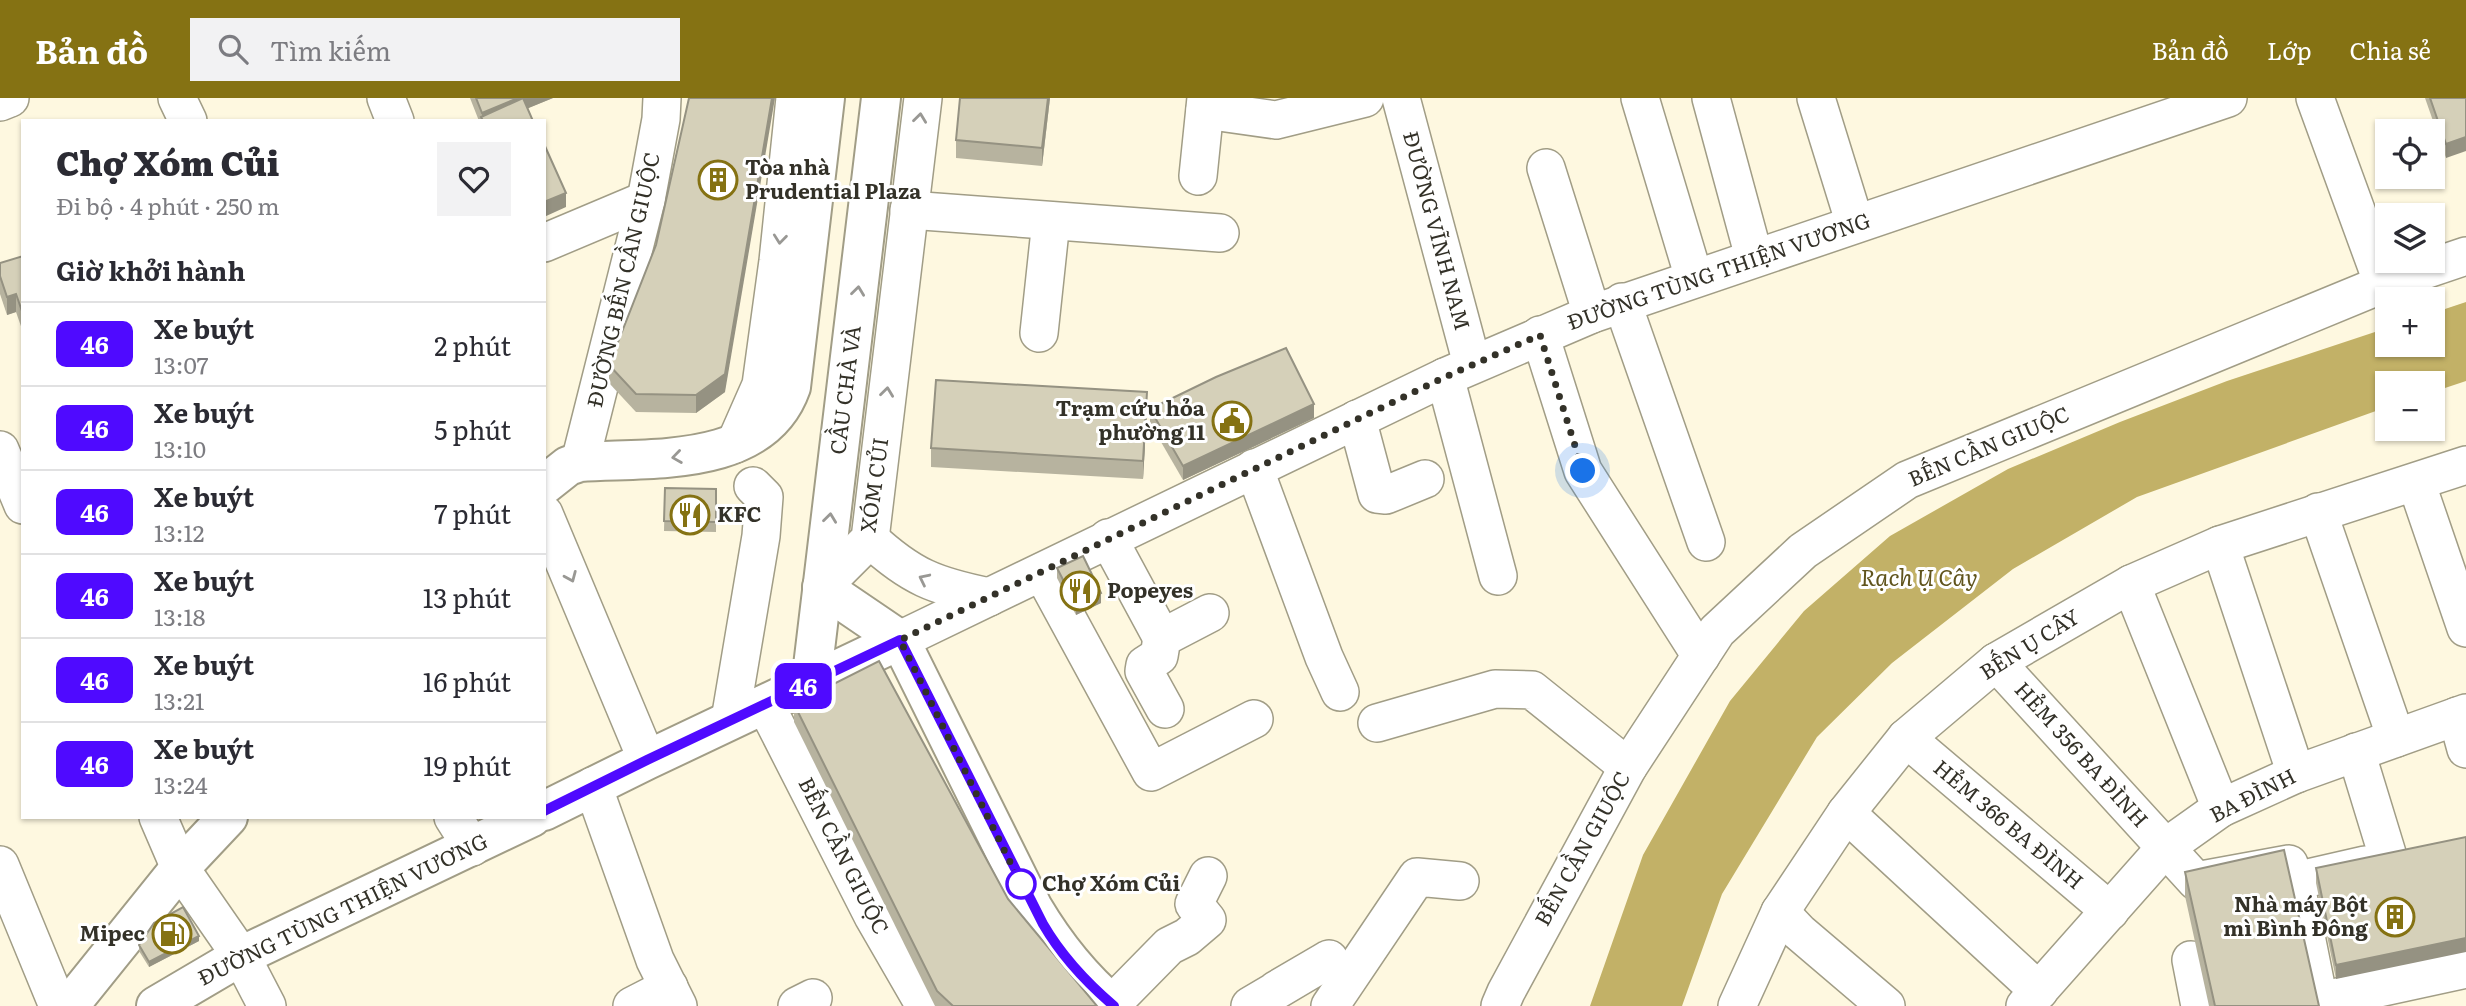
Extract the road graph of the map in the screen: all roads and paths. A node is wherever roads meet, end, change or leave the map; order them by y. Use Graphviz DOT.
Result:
graph roads {
  1 [pos="10,98"];
  2 [pos="177,98"];
  3 [pos="386,98"];
  4 [pos="662,98"];
  5 [pos="795,98"];
  6 [pos="825,98"];
  7 [pos="881,98"];
  8 [pos="922,98"];
  9 [pos="1365,98"];
  10 [pos="1401,98"];
  11 [pos="1640,98"];
  12 [pos="1711,98"];
  13 [pos="1816,98"];
  14 [pos="2228,98"];
  15 [pos="2315,98"];
  16 [pos="0,102"];
  17 [pos="1205,104"];
  18 [pos="187,119"];
  19 [pos="394,119"];
  20 [pos="1546,168"];
  21 [pos="1198,176"];
  22 [pos="646,200"];
  23 [pos="909,210"];
  24 [pos="1051,221"];
  25 [pos="1855,224"];
  26 [pos="1220,233"];
  27 [pos="546,242"];
  28 [pos="2466,256"];
  29 [pos="1754,257"];
  30 [pos="1694,278"];
  31 [pos="2383,284"];
  32 [pos="1607,308"];
  33 [pos="1039,333"];
  34 [pos="1540,335"];
  35 [pos="1458,370"];
  36 [pos="1357,419"];
  37 [pos="735,444"];
  38 [pos="0,450"];
  39 [pos="580,462"];
  40 [pos="2466,465"];
  41 [pos="1254,468"];
  42 [pos="1425,480"];
  43 [pos="2416,482"];
  44 [pos="546,483"];
  45 [pos="753,486"];
  46 [pos="21,500"];
  47 [pos="2318,512"];
  48 [pos="546,519"];
  49 [pos="1108,538"];
  50 [pos="870,539"];
  51 [pos="1706,542"];
  52 [pos="2220,545"];
  53 [pos="1042,572"];
  54 [pos="1498,576"];
  55 [pos="2131,584"];
  56 [pos="822,587"];
  57 [pos="989,597"];
  58 [pos="1210,613"];
  59 [pos="2466,628"];
  60 [pos="1163,638"];
  61 [pos="900,640"];
  62 [pos="1701,656"];
  63 [pos="1996,662"];
  64 [pos="811,683"];
  65 [pos="1340,692"];
  66 [pos="765,704"];
  67 [pos="1165,709"];
  68 [pos="1254,719"];
  69 [pos="730,720"];
  70 [pos="1377,723"];
  71 [pos="2463,726"];
  72 [pos="1906,738"];
  73 [pos="2396,738"];
  74 [pos="2356,752"];
  75 [pos="647,760"];
  76 [pos="1628,767"];
  77 [pos="2296,774"];
  78 [pos="593,786"];
  79 [pos="2221,808"];
  80 [pos="546,810"];
  81 [pos="1846,813"];
  82 [pos="159,819"];
  83 [pos="226,819"];
  84 [pos="523,819"];
  85 [pos="463,832"];
  86 [pos="2166,847"];
  87 [pos="0,865"];
  88 [pos="180,868"];
  89 [pos="1208,876"];
  90 [pos="1460,881"];
  91 [pos="2295,881"];
  92 [pos="2110,911"];
  93 [pos="1780,912"];
  94 [pos="241,956"];
  95 [pos="2191,960"];
  96 [pos="2466,969"];
  97 [pos="673,997"];
  98 [pos="2032,998"];
  99 [pos="2320,1004"];
  100 [pos="1113,1005"];
  101 [pos="58,1006"];
  102 [pos="69,1006"];
  103 [pos="156,1006"];
  104 [pos="267,1006"];
  105 [pos="632,1006"];
  106 [pos="925,1006"];
  107 [pos="1330,1006"];
  108 [pos="1500,1006"];
  109 [pos="1737,1006"];
  110 [pos="1886,1006"];
  111 [pos="2200,1006"];
  1 -- 16 [label="street"];
  2 -- 18 [label="street"];
  3 -- 19 [label="street"];
  4 -- 22 [label="street, ĐƯỜNG BẾN CẦN GIUỘC"];
  5 -- 37 [label="street, one-way"];
  6 -- 37 [label="main road"];
  56 -- 7 [label="main road, CẦU CHÀ VÀ, one-way"];
  23 -- 8 [label="street, XÓM CỦI, one-way"];
  9 -- 17 [label="street"];
  10 -- 35 [label="street, ĐƯỜNG VĨNH NAM"];
  11 -- 30 [label="street"];
  12 -- 29 [label="street"];
  13 -- 25 [label="street"];
  14 -- 25 [label="street, ĐƯỜNG TÙNG THIỆN VƯƠNG"];
  15 -- 31 [label="street"];
  17 -- 21 [label="street"];
  20 -- 32 [label="street"];
  22 -- 27 [label="street"];
  22 -- 39 [label="street, ĐƯỜNG BẾN CẦN GIUỘC"];
  23 -- 24 [label="street"];
  50 -- 23 [label="street, XÓM CỦI, one-way"];
  24 -- 26 [label="street"];
  24 -- 33 [label="street"];
  25 -- 29 [label="street, ĐƯỜNG TÙNG THIỆN VƯƠNG"];
  28 -- 31 [label="street, BẾN CẦN GIUỘC"];
  29 -- 30 [label="street, ĐƯỜNG TÙNG THIỆN VƯƠNG"];
  30 -- 32 [label="street, ĐƯỜNG TÙNG THIỆN VƯƠNG"];
  31 -- 62 [label="street, BẾN CẦN GIUỘC"];
  32 -- 34 [label="street, ĐƯỜNG TÙNG THIỆN VƯƠNG"];
  32 -- 51 [label="street"];
  34 -- 35 [label="street, ĐƯỜNG TÙNG THIỆN VƯƠNG"];
  34 -- 62 [label="street"];
  35 -- 36 [label="street, ĐƯỜNG TÙNG THIỆN VƯƠNG"];
  35 -- 54 [label="street, ĐƯỜNG VĨNH NAM"];
  36 -- 41 [label="street, ĐƯỜNG TÙNG THIỆN VƯƠNG"];
  36 -- 42 [label="street"];
  37 -- 39 [label="main road, one-way"];
  38 -- 46 [label="street"];
  39 -- 44 [label="main road"];
  40 -- 43 [label="street, BẾN Ụ CÂY"];
  41 -- 49 [label="street, ĐƯỜNG TÙNG THIỆN VƯƠNG"];
  41 -- 65 [label="street"];
  43 -- 47 [label="street, BẾN Ụ CÂY"];
  43 -- 59 [label="street"];
  45 -- 69 [label="street"];
  47 -- 52 [label="street, BẾN Ụ CÂY"];
  47 -- 73 [label="street"];
  48 -- 75 [label="street, one-way"];
  49 -- 53 [label="street, ĐƯỜNG TÙNG THIỆN VƯƠNG"];
  49 -- 60 [label="street"];
  50 -- 56 [label="street, XÓM CỦI"];
  57 -- 50 [label="street, one-way"];
  52 -- 55 [label="street, BẾN Ụ CÂY"];
  52 -- 77 [label="street"];
  53 -- 57 [label="street, ĐƯỜNG TÙNG THIỆN VƯƠNG"];
  53 -- 68 [label="street"];
  55 -- 63 [label="street, BẾN Ụ CÂY"];
  55 -- 79 [label="street"];
  56 -- 61 [label="main road"];
  56 -- 64 [label="main road, CẦU CHÀ VÀ"];
  57 -- 61 [label="street, ĐƯỜNG TÙNG THIỆN VƯƠNG"];
  58 -- 60 [label="street"];
  60 -- 67 [label="street"];
  61 -- 64 [label="main road, ĐƯỜNG TÙNG THIỆN VƯƠNG"];
  61 -- 100 [label="main road"];
  62 -- 76 [label="street, BẾN CẦN GIUỘC"];
  63 -- 72 [label="street, BẾN Ụ CÂY"];
  63 -- 86 [label="street, HẺM 356 BA ĐÌNH"];
  64 -- 66 [label="main road, ĐƯỜNG TÙNG THIỆN VƯƠNG"];
  66 -- 69 [label="main road, ĐƯỜNG TÙNG THIỆN VƯƠNG"];
  66 -- 106 [label="street, BẾN CẦN GIUỘC"];
  69 -- 75 [label="main road, ĐƯỜNG TÙNG THIỆN VƯƠNG"];
  70 -- 76 [label="street"];
  71 -- 73 [label="street, BA ĐÌNH"];
  72 -- 81 [label="street, BẾN Ụ CÂY"];
  72 -- 92 [label="street, HẺM 366 BA ĐÌNH"];
  73 -- 74 [label="street, BA ĐÌNH"];
  74 -- 77 [label="street, BA ĐÌNH"];
  74 -- 91 [label="street"];
  75 -- 78 [label="main road, ĐƯỜNG TÙNG THIỆN VƯƠNG"];
  76 -- 108 [label="street, BẾN CẦN GIUỘC"];
  77 -- 79 [label="street, BA ĐÌNH"];
  78 -- 80 [label="main road, ĐƯỜNG TÙNG THIỆN VƯƠNG"];
  78 -- 97 [label="street"];
  79 -- 86 [label="street, BA ĐÌNH"];
  81 -- 93 [label="street, BẾN Ụ CÂY"];
  81 -- 98 [label="street"];
  82 -- 88 [label="street"];
  83 -- 88 [label="main road"];
  84 -- 85 [label="main road, ĐƯỜNG TÙNG THIỆN VƯƠNG"];
  85 -- 94 [label="main road, ĐƯỜNG TÙNG THIỆN VƯƠNG"];
  86 -- 91 [label="street, HẺM 356 BA ĐÌNH"];
  86 -- 92 [label="street, BA ĐÌNH"];
  87 -- 101 [label="street"];
  88 -- 94 [label="street"];
  88 -- 102 [label="main road"];
  89 -- 100 [label="street"];
  90 -- 107 [label="street"];
  91 -- 99 [label="street"];
  92 -- 98 [label="street, BA ĐÌNH"];
  93 -- 109 [label="street, BẾN Ụ CÂY"];
  93 -- 110 [label="street"];
  94 -- 103 [label="main road, ĐƯỜNG TÙNG THIỆN VƯƠNG"];
  94 -- 104 [label="street"];
  95 -- 111 [label="street"];
  96 -- 99 [label="street"];
  97 -- 105 [label="street"];
}
